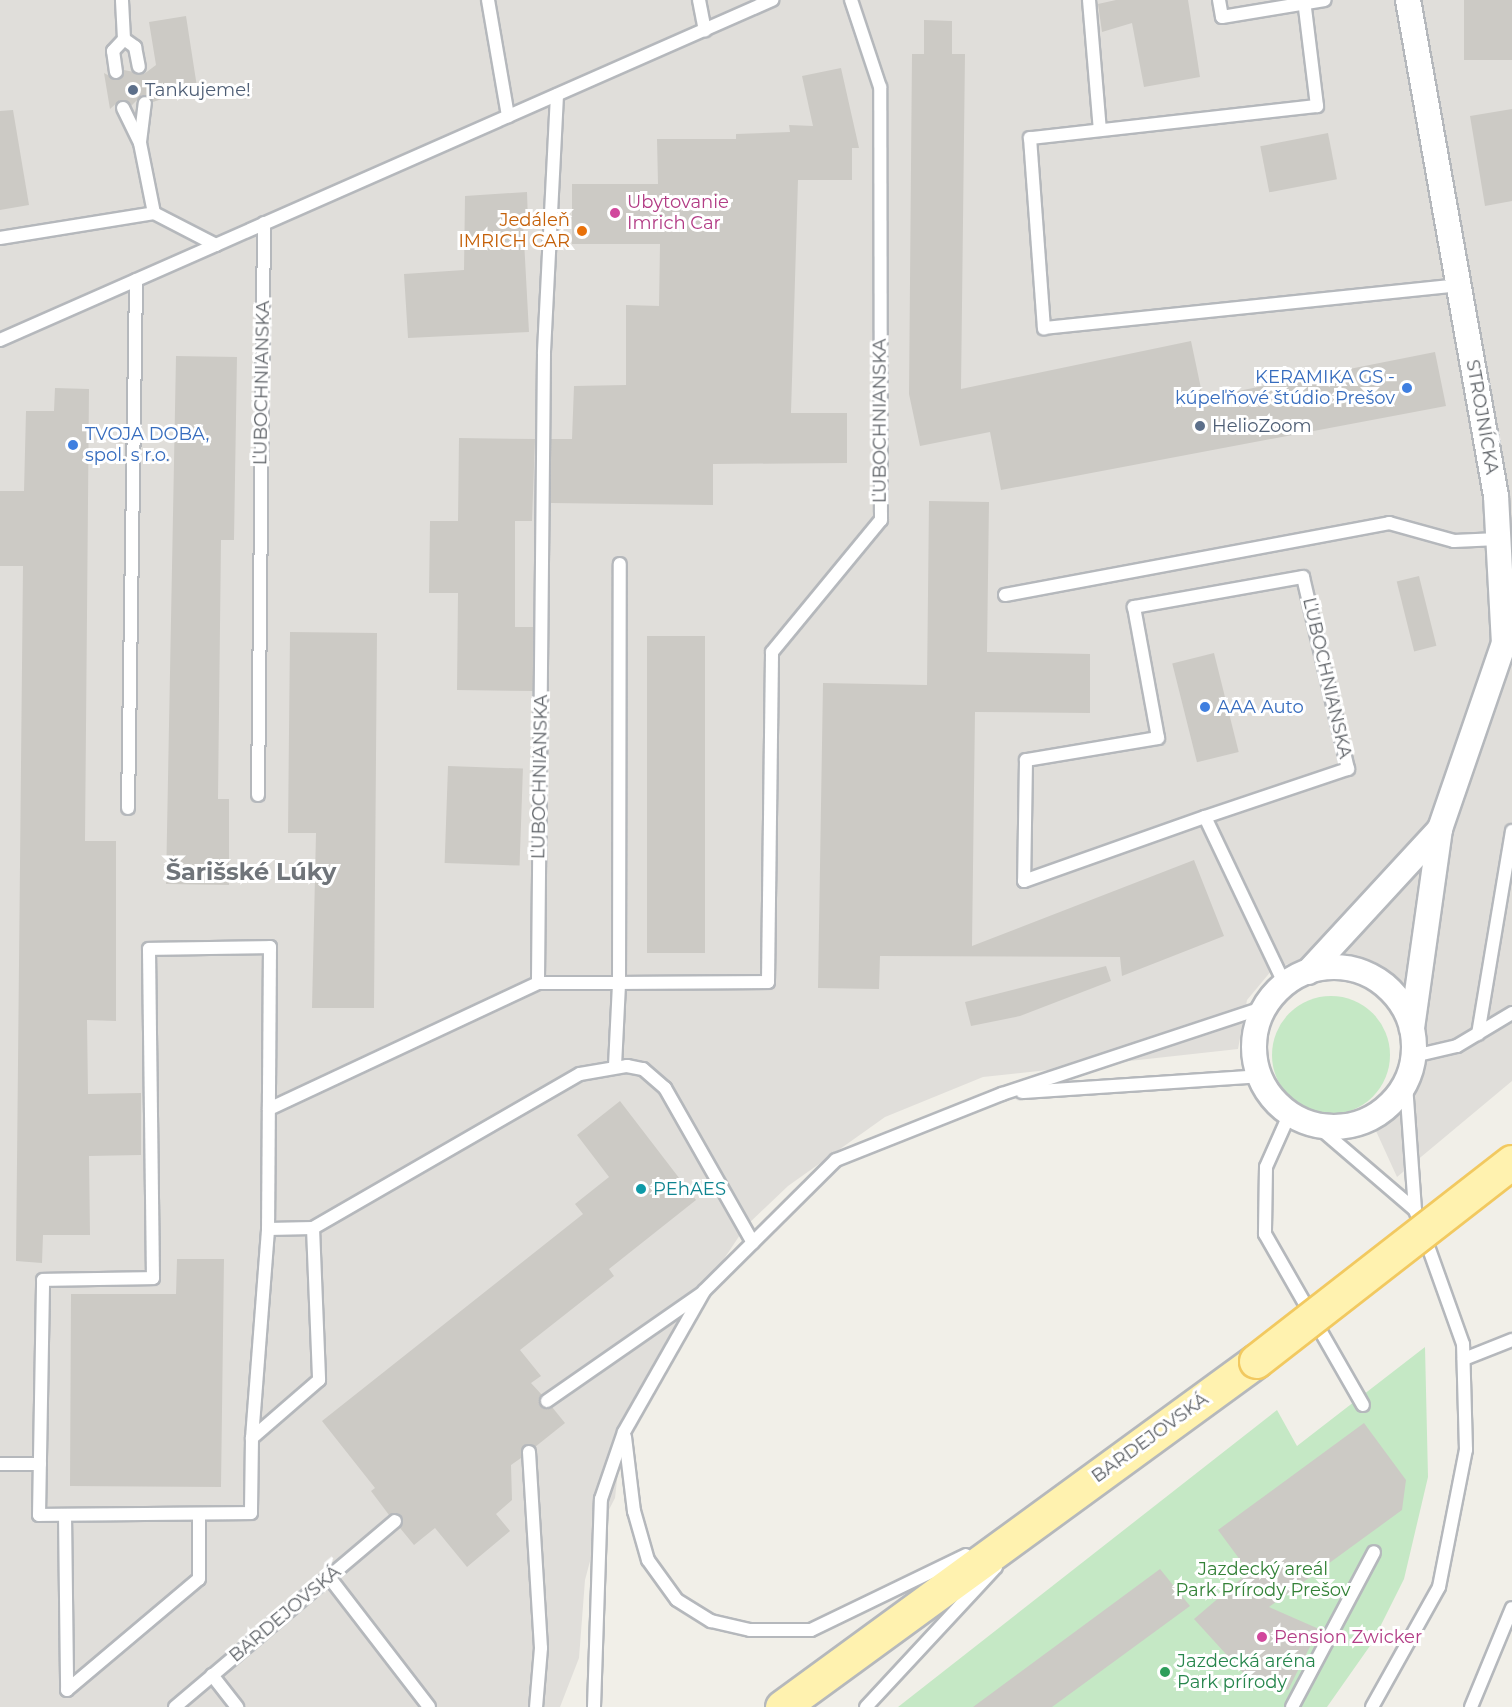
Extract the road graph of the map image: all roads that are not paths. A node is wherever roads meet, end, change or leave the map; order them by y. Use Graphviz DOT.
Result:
graph roads {
  1 [pos="122,0"];
  2 [pos="488,0"];
  3 [pos="699,0"];
  4 [pos="772,0"];
  5 [pos="851,0"];
  6 [pos="1089,0"];
  7 [pos="1220,0"];
  8 [pos="1325,0"];
  9 [pos="1408,0"];
  10 [pos="1304,2"];
  11 [pos="705,30"];
  12 [pos="124,39"];
  13 [pos="139,67"];
  14 [pos="116,72"];
  15 [pos="557,95"];
  16 [pos="145,104"];
  17 [pos="123,108"];
  18 [pos="508,116"];
  19 [pos="1100,130"];
  20 [pos="140,143"];
  21 [pos="154,213"];
  22 [pos="264,223"];
  23 [pos="0,238"];
  24 [pos="216,244"];
  25 [pos="136,280"];
  26 [pos="1459,285"];
  27 [pos="0,340"];
  28 [pos="1498,539"];
  29 [pos="620,564"];
  30 [pos="1005,595"];
  31 [pos="258,795"];
  32 [pos="128,807"];
  33 [pos="1205,818"];
  34 [pos="1440,829"];
  35 [pos="1512,831"];
  36 [pos="1308,972"];
  37 [pos="538,983"];
  38 [pos="619,983"];
  39 [pos="1285,985"];
  40 [pos="1265,1007"];
  41 [pos="1512,1013"];
  42 [pos="1412,1028"];
  43 [pos="1478,1034"];
  44 [pos="1414,1056"];
  45 [pos="615,1066"];
  46 [pos="1260,1076"];
  47 [pos="1406,1083"];
  48 [pos="1002,1094"];
  49 [pos="268,1109"];
  50 [pos="1290,1113"];
  51 [pos="1316,1125"];
  52 [pos="1512,1162"];
  53 [pos="1415,1210"];
  54 [pos="313,1228"];
  55 [pos="268,1229"];
  56 [pos="753,1243"];
  57 [pos="704,1292"];
  58 [pos="1512,1340"];
  59 [pos="1464,1359"];
  60 [pos="547,1401"];
  61 [pos="1363,1406"];
  62 [pos="624,1432"];
  63 [pos="252,1438"];
  64 [pos="529,1452"];
  65 [pos="0,1464"];
  66 [pos="40,1464"];
  67 [pos="199,1514"];
  68 [pos="65,1515"];
  69 [pos="1045,1515"];
  70 [pos="395,1521"];
  71 [pos="1374,1552"];
  72 [pos="329,1577"];
  73 [pos="1512,1608"];
  74 [pos="212,1675"];
  75 [pos="175,1707"];
  76 [pos="237,1707"];
  77 [pos="429,1707"];
  78 [pos="536,1707"];
  79 [pos="594,1707"];
  80 [pos="782,1707"];
  81 [pos="866,1707"];
  82 [pos="1292,1707"];
  83 [pos="1372,1707"];
  84 [pos="1471,1707"];
  1 -- 12 [label="lane"];
  2 -- 18 [label="lane"];
  3 -- 11 [label="lane"];
  4 -- 11 [label="lane"];
  5 -- 38 [label="lane, ĽUBOCHNIANSKA"];
  6 -- 19 [label="lane"];
  7 -- 10 [label="lane"];
  8 -- 10 [label="lane"];
  9 -- 26 [label="street, STROJNÍCKA"];
  10 -- 19 [label="lane"];
  11 -- 15 [label="lane"];
  12 -- 13 [label="lane"];
  12 -- 14 [label="lane"];
  15 -- 18 [label="lane"];
  15 -- 37 [label="lane, ĽUBOCHNIANSKA"];
  16 -- 20 [label="lane"];
  17 -- 20 [label="lane"];
  18 -- 22 [label="lane"];
  19 -- 26 [label="lane"];
  20 -- 21 [label="lane"];
  21 -- 23 [label="lane"];
  21 -- 24 [label="lane"];
  22 -- 24 [label="lane"];
  22 -- 31 [label="lane, ĽUBOCHNIANSKA"];
  24 -- 25 [label="lane"];
  25 -- 27 [label="lane"];
  25 -- 32 [label="lane"];
  26 -- 28 [label="street, STROJNÍCKA"];
  28 -- 30 [label="lane"];
  28 -- 34 [label="street, STROJNÍCKA"];
  29 -- 38 [label="lane"];
  33 -- 33 [label="lane, ĽUBOCHNIANSKA"];
  33 -- 39 [label="lane"];
  34 -- 36 [label="street"];
  34 -- 42 [label="street"];
  35 -- 43 [label="lane"];
  36 -- 39 [label="street"];
  36 -- 42 [label="street"];
  37 -- 38 [label="lane, ĽUBOCHNIANSKA"];
  37 -- 49 [label="lane"];
  38 -- 45 [label="lane"];
  39 -- 40 [label="street"];
  40 -- 46 [label="street"];
  40 -- 48 [label="lane"];
  41 -- 43 [label="lane"];
  42 -- 44 [label="street"];
  43 -- 44 [label="lane"];
  44 -- 47 [label="street"];
  45 -- 54 [label="lane"];
  45 -- 56 [label="lane"];
  46 -- 48 [label="lane"];
  46 -- 50 [label="street"];
  47 -- 51 [label="street"];
  47 -- 53 [label="lane"];
  48 -- 56 [label="lane"];
  49 -- 55 [label="lane"];
  49 -- 66 [label="lane"];
  50 -- 51 [label="street"];
  50 -- 61 [label="lane"];
  51 -- 53 [label="lane"];
  52 -- 69 [label="main road, BARDEJOVSKÁ, bridge"];
  53 -- 59 [label="lane"];
  54 -- 55 [label="lane"];
  54 -- 63 [label="lane"];
  55 -- 63 [label="lane"];
  56 -- 57 [label="lane"];
  57 -- 60 [label="lane"];
  57 -- 62 [label="lane"];
  58 -- 59 [label="lane"];
  59 -- 83 [label="lane"];
  62 -- 69 [label="lane"];
  62 -- 79 [label="lane"];
  63 -- 67 [label="lane"];
  64 -- 78 [label="lane"];
  65 -- 66 [label="lane"];
  66 -- 68 [label="lane"];
  67 -- 68 [label="lane"];
  67 -- 68 [label="lane"];
  69 -- 80 [label="main road, BARDEJOVSKÁ"];
  69 -- 81 [label="lane"];
  70 -- 72 [label="lane, BARDEJOVSKÁ"];
  71 -- 82 [label="lane"];
  72 -- 74 [label="lane, BARDEJOVSKÁ"];
  72 -- 77 [label="lane"];
  73 -- 84 [label="lane"];
  74 -- 75 [label="lane, BARDEJOVSKÁ"];
  74 -- 76 [label="lane"];
}
